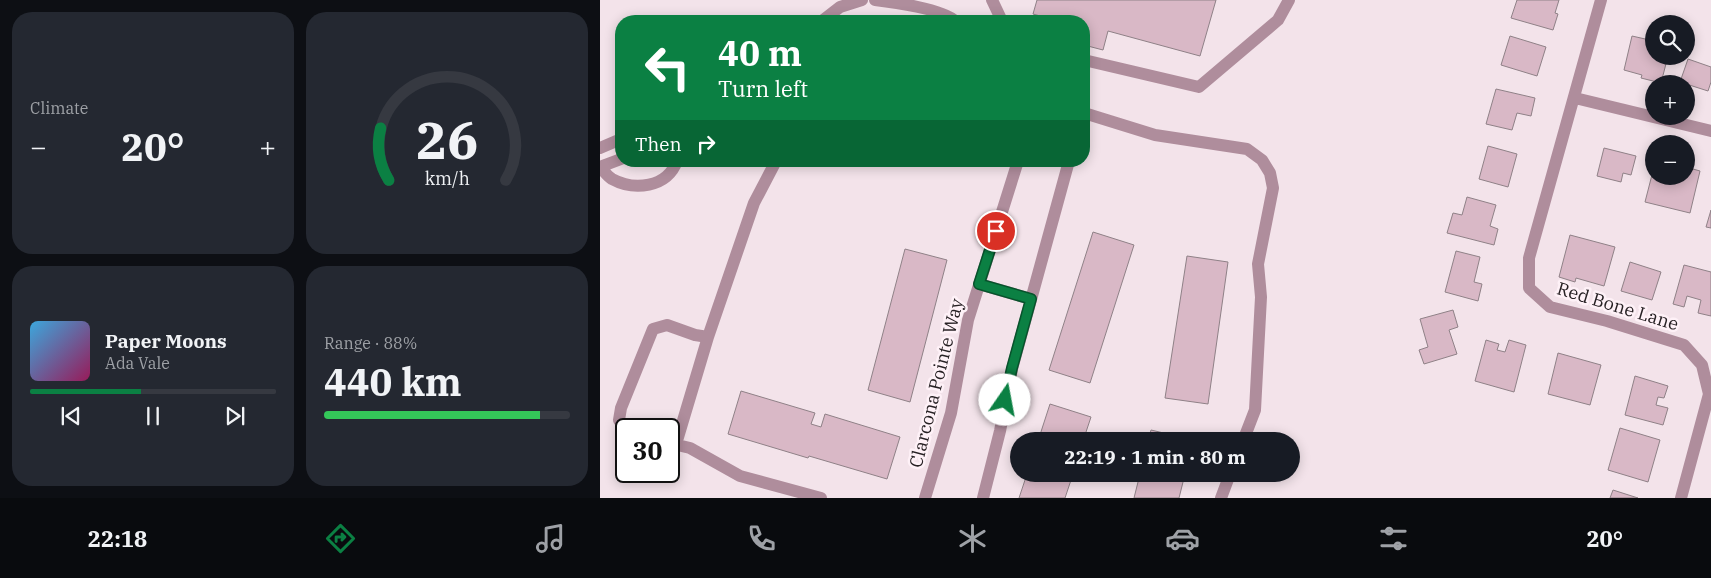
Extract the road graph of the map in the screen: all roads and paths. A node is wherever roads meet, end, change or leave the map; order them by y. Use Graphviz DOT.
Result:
graph roads {
  1 [pos="862,0"];
  2 [pos="875,0"];
  3 [pos="992,0"];
  4 [pos="1289,0"];
  5 [pos="1601,0"];
  6 [pos="831,15"];
  7 [pos="942,15"];
  8 [pos="999,15"];
  9 [pos="1090,61"];
  10 [pos="1575,98"];
  11 [pos="1090,115"];
  12 [pos="1711,131"];
  13 [pos="615,142"];
  14 [pos="600,148"];
  15 [pos="615,162"];
  16 [pos="675,167"];
  17 [pos="772,167"];
  18 [pos="1016,167"];
  19 [pos="1068,167"];
  20 [pos="600,168"];
  21 [pos="979,284"];
  22 [pos="1031,299"];
  23 [pos="708,337"];
  24 [pos="619,418"];
  25 [pos="680,420"];
  26 [pos="1246,432"];
  27 [pos="680,446"];
  28 [pos="1227,482"];
  29 [pos="821,498"];
  30 [pos="925,498"];
  31 [pos="983,498"];
  32 [pos="1222,498"];
  33 [pos="1682,498"];
  1 -- 6 [label="street"];
  2 -- 7 [label="street"];
  3 -- 8 [label="street"];
  4 -- 9 [label="street"];
  5 -- 10 [label="street, Red Bone Lane"];
  10 -- 12 [label="street"];
  10 -- 33 [label="street, Red Bone Lane"];
  11 -- 26 [label="street"];
  13 -- 14 [label="street"];
  15 -- 20 [label="street"];
  16 -- 20 [label="street"];
  17 -- 23 [label="street"];
  18 -- 21 [label="street, Clarcona Pointe Way"];
  19 -- 22 [label="street"];
  21 -- 22 [label="street"];
  21 -- 30 [label="street, Clarcona Pointe Way"];
  22 -- 31 [label="street"];
  23 -- 24 [label="street"];
  23 -- 25 [label="street"];
  27 -- 29 [label="street"];
  28 -- 32 [label="street"];
}
